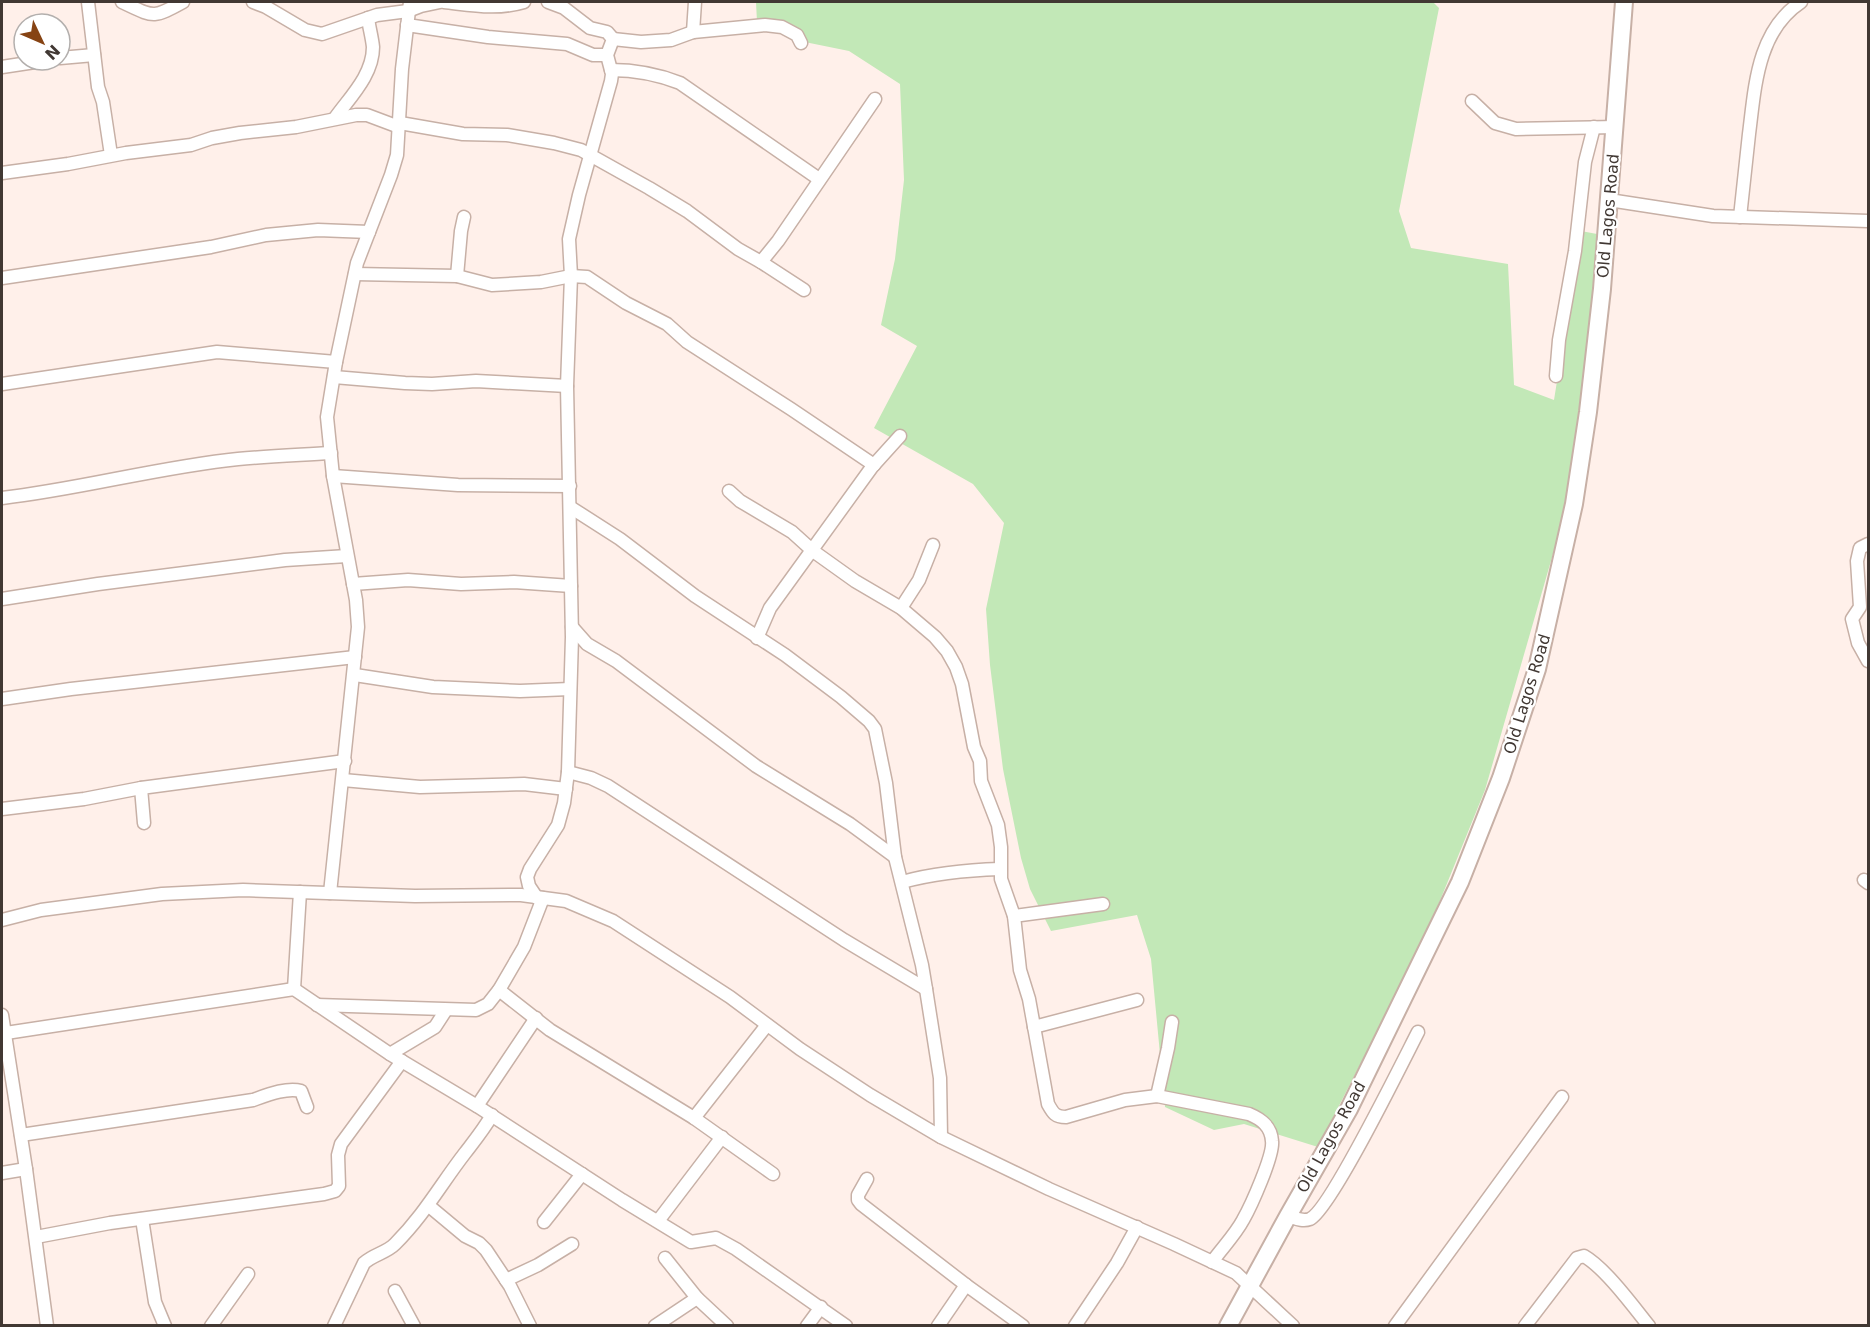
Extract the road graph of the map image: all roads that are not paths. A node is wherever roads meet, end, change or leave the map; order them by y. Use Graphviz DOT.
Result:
graph roads {
  1 [pos="88,2"];
  2 [pos="122,2"];
  3 [pos="183,2"];
  4 [pos="253,2"];
  5 [pos="442,2"];
  6 [pos="524,2"];
  7 [pos="548,2"];
  8 [pos="695,2"];
  9 [pos="1624,2"];
  10 [pos="1801,2"];
  11 [pos="409,6"];
  12 [pos="275,7"];
  13 [pos="368,18"];
  14 [pos="407,25"];
  15 [pos="693,32"];
  16 [pos="613,39"];
  17 [pos="801,43"];
  18 [pos="94,55"];
  19 [pos="607,55"];
  20 [pos="72,57"];
  21 [pos="611,70"];
  22 [pos="875,99"];
  23 [pos="1472,101"];
  24 [pos="335,118"];
  25 [pos="399,125"];
  26 [pos="1594,127"];
  27 [pos="1616,127"];
  28 [pos="111,155"];
  29 [pos="591,155"];
  30 [pos="2,173"];
  31 [pos="819,180"];
  32 [pos="1609,200"];
  33 [pos="464,217"];
  34 [pos="1740,217"];
  35 [pos="1869,221"];
  36 [pos="369,232"];
  37 [pos="761,262"];
  38 [pos="354,274"];
  39 [pos="457,276"];
  40 [pos="571,276"];
  41 [pos="2,278"];
  42 [pos="804,290"];
  43 [pos="336,362"];
  44 [pos="1556,376"];
  45 [pos="334,377"];
  46 [pos="2,384"];
  47 [pos="567,386"];
  48 [pos="900,435"];
  49 [pos="331,453"];
  50 [pos="874,465"];
  51 [pos="333,476"];
  52 [pos="570,486"];
  53 [pos="729,491"];
  54 [pos="2,498"];
  55 [pos="570,507"];
  56 [pos="1869,544"];
  57 [pos="933,546"];
  58 [pos="813,550"];
  59 [pos="347,556"];
  60 [pos="353,584"];
  61 [pos="571,586"];
  62 [pos="2,599"];
  63 [pos="901,608"];
  64 [pos="572,627"];
  65 [pos="757,638"];
  66 [pos="587,644"];
  67 [pos="571,648"];
  68 [pos="355,657"];
  69 [pos="1869,661"];
  70 [pos="354,675"];
  71 [pos="570,689"];
  72 [pos="2,699"];
  73 [pos="345,761"];
  74 [pos="568,772"];
  75 [pos="343,780"];
  76 [pos="141,788"];
  77 [pos="566,789"];
  78 [pos="2,809"];
  79 [pos="144,823"];
  80 [pos="892,838"];
  81 [pos="876,841"];
  82 [pos="895,857"];
  83 [pos="1000,868"];
  84 [pos="902,882"];
  85 [pos="300,892"];
  86 [pos="330,893"];
  87 [pos="540,898"];
  88 [pos="1103,904"];
  89 [pos="1014,916"];
  90 [pos="2,920"];
  91 [pos="294,989"];
  92 [pos="926,989"];
  93 [pos="499,990"];
  94 [pos="1137,1000"];
  95 [pos="317,1005"];
  96 [pos="446,1010"];
  97 [pos="2,1014"];
  98 [pos="536,1018"];
  99 [pos="1172,1022"];
  100 [pos="768,1025"];
  101 [pos="1034,1027"];
  102 [pos="1418,1032"];
  103 [pos="6,1033"];
  104 [pos="390,1054"];
  105 [pos="402,1061"];
  106 [pos="1157,1096"];
  107 [pos="1562,1097"];
  108 [pos="477,1106"];
  109 [pos="306,1107"];
  110 [pos="492,1115"];
  111 [pos="694,1118"];
  112 [pos="21,1135"];
  113 [pos="722,1137"];
  114 [pos="941,1137"];
  115 [pos="26,1169"];
  116 [pos="2,1173"];
  117 [pos="582,1174"];
  118 [pos="773,1174"];
  119 [pos="867,1179"];
  120 [pos="429,1206"];
  121 [pos="1288,1215"];
  122 [pos="142,1218"];
  123 [pos="658,1221"];
  124 [pos="544,1222"];
  125 [pos="1137,1227"];
  126 [pos="36,1237"];
  127 [pos="572,1244"];
  128 [pos="665,1258"];
  129 [pos="1212,1262"];
  130 [pos="248,1274"];
  131 [pos="506,1280"];
  132 [pos="966,1285"];
  133 [pos="1251,1286"];
  134 [pos="395,1291"];
  135 [pos="697,1298"];
  136 [pos="821,1306"];
  137 [pos="47,1326"];
  138 [pos="165,1326"];
  139 [pos="211,1326"];
  140 [pos="334,1326"];
  141 [pos="414,1326"];
  142 [pos="530,1326"];
  143 [pos="655,1326"];
  144 [pos="727,1326"];
  145 [pos="807,1326"];
  146 [pos="846,1326"];
  147 [pos="938,1326"];
  148 [pos="1023,1326"];
  149 [pos="1076,1326"];
  150 [pos="1228,1326"];
  151 [pos="1293,1326"];
  152 [pos="1395,1326"];
  153 [pos="1525,1326"];
  154 [pos="1649,1326"];
  1 -- 18 [label="street"];
  2 -- 3 [label="street"];
  4 -- 12 [label="street"];
  5 -- 6 [label="street"];
  5 -- 11 [label="street"];
  7 -- 16 [label="street"];
  8 -- 15 [label="street"];
  9 -- 27 [label="main road, Old Lagos Road"];
  10 -- 34 [label="street"];
  11 -- 13 [label="street"];
  11 -- 14 [label="street"];
  12 -- 13 [label="street"];
  13 -- 24 [label="street"];
  14 -- 19 [label="street"];
  14 -- 25 [label="street"];
  15 -- 16 [label="street"];
  15 -- 17 [label="street"];
  16 -- 19 [label="street"];
  18 -- 20 [label="street"];
  18 -- 28 [label="street"];
  19 -- 21 [label="street"];
  21 -- 29 [label="street"];
  21 -- 31 [label="street"];
  22 -- 31 [label="street"];
  23 -- 26 [label="street"];
  24 -- 25 [label="street"];
  24 -- 28 [label="street"];
  25 -- 29 [label="street"];
  25 -- 36 [label="street"];
  26 -- 27 [label="street"];
  26 -- 44 [label="street"];
  27 -- 32 [label="main road, Old Lagos Road"];
  28 -- 30 [label="street"];
  29 -- 37 [label="street"];
  29 -- 40 [label="street"];
  31 -- 37 [label="street"];
  32 -- 34 [label="street"];
  32 -- 121 [label="main road, Old Lagos Road"];
  33 -- 39 [label="street"];
  34 -- 35 [label="street"];
  36 -- 38 [label="street"];
  36 -- 41 [label="street"];
  37 -- 42 [label="street"];
  38 -- 39 [label="street"];
  38 -- 43 [label="street"];
  39 -- 40 [label="street"];
  40 -- 47 [label="street"];
  40 -- 50 [label="street"];
  43 -- 45 [label="street"];
  43 -- 46 [label="street"];
  45 -- 47 [label="street"];
  45 -- 49 [label="street"];
  47 -- 52 [label="street"];
  48 -- 50 [label="street"];
  49 -- 51 [label="street"];
  49 -- 54 [label="street"];
  50 -- 58 [label="street"];
  51 -- 52 [label="street"];
  51 -- 59 [label="street"];
  52 -- 55 [label="street"];
  53 -- 58 [label="street"];
  55 -- 61 [label="street"];
  55 -- 65 [label="street"];
  56 -- 69 [label="street"];
  57 -- 63 [label="street"];
  58 -- 63 [label="street"];
  58 -- 65 [label="street"];
  59 -- 60 [label="street"];
  59 -- 62 [label="street"];
  60 -- 61 [label="street"];
  60 -- 68 [label="street"];
  61 -- 64 [label="street"];
  63 -- 83 [label="street"];
  64 -- 66 [label="street"];
  64 -- 67 [label="street"];
  65 -- 80 [label="street"];
  66 -- 67 [label="street"];
  66 -- 81 [label="street"];
  67 -- 71 [label="street"];
  68 -- 70 [label="street"];
  68 -- 72 [label="street"];
  70 -- 71 [label="street"];
  70 -- 73 [label="street"];
  71 -- 74 [label="street"];
  73 -- 75 [label="street"];
  73 -- 76 [label="street"];
  74 -- 77 [label="street"];
  74 -- 92 [label="street"];
  75 -- 77 [label="street"];
  75 -- 86 [label="street"];
  76 -- 78 [label="street"];
  76 -- 79 [label="street"];
  77 -- 87 [label="street"];
  80 -- 81 [label="street"];
  80 -- 82 [label="street"];
  81 -- 82 [label="street"];
  82 -- 84 [label="street"];
  83 -- 84 [label="street"];
  83 -- 89 [label="street"];
  84 -- 92 [label="street"];
  85 -- 86 [label="street"];
  85 -- 90 [label="street"];
  85 -- 91 [label="street"];
  86 -- 87 [label="street"];
  87 -- 93 [label="street"];
  87 -- 100 [label="street"];
  88 -- 89 [label="street"];
  89 -- 101 [label="street"];
  91 -- 95 [label="street"];
  91 -- 103 [label="street"];
  92 -- 114 [label="street"];
  93 -- 96 [label="street"];
  93 -- 98 [label="street"];
  94 -- 101 [label="street"];
  95 -- 96 [label="street"];
  95 -- 104 [label="street"];
  96 -- 104 [label="street"];
  97 -- 103 [label="street"];
  98 -- 108 [label="street"];
  98 -- 111 [label="street"];
  99 -- 106 [label="street"];
  100 -- 111 [label="street"];
  100 -- 114 [label="street"];
  101 -- 106 [label="street"];
  102 -- 121 [label="street"];
  103 -- 112 [label="street"];
  104 -- 105 [label="street"];
  105 -- 108 [label="street"];
  105 -- 122 [label="street"];
  106 -- 129 [label="street"];
  107 -- 152 [label="street"];
  108 -- 110 [label="street"];
  109 -- 112 [label="street"];
  110 -- 117 [label="street"];
  110 -- 120 [label="street"];
  111 -- 113 [label="street"];
  112 -- 115 [label="street"];
  113 -- 118 [label="street"];
  113 -- 123 [label="street"];
  114 -- 125 [label="street"];
  115 -- 116 [label="street"];
  115 -- 126 [label="street"];
  117 -- 123 [label="street"];
  117 -- 124 [label="street"];
  119 -- 132 [label="street"];
  120 -- 131 [label="street"];
  120 -- 140 [label="street"];
  121 -- 133 [label="main road, Old Lagos Road"];
  122 -- 126 [label="street"];
  122 -- 138 [label="street"];
  123 -- 136 [label="street"];
  125 -- 129 [label="street"];
  125 -- 149 [label="street"];
  126 -- 137 [label="street"];
  127 -- 131 [label="street"];
  128 -- 135 [label="street"];
  129 -- 133 [label="street"];
  130 -- 139 [label="street"];
  131 -- 142 [label="street"];
  132 -- 147 [label="street"];
  132 -- 148 [label="street"];
  133 -- 150 [label="main road, Old Lagos Road"];
  133 -- 151 [label="street"];
  134 -- 141 [label="street"];
  135 -- 143 [label="street"];
  135 -- 144 [label="street"];
  136 -- 145 [label="street"];
  136 -- 146 [label="street"];
  153 -- 154 [label="street"];
}
